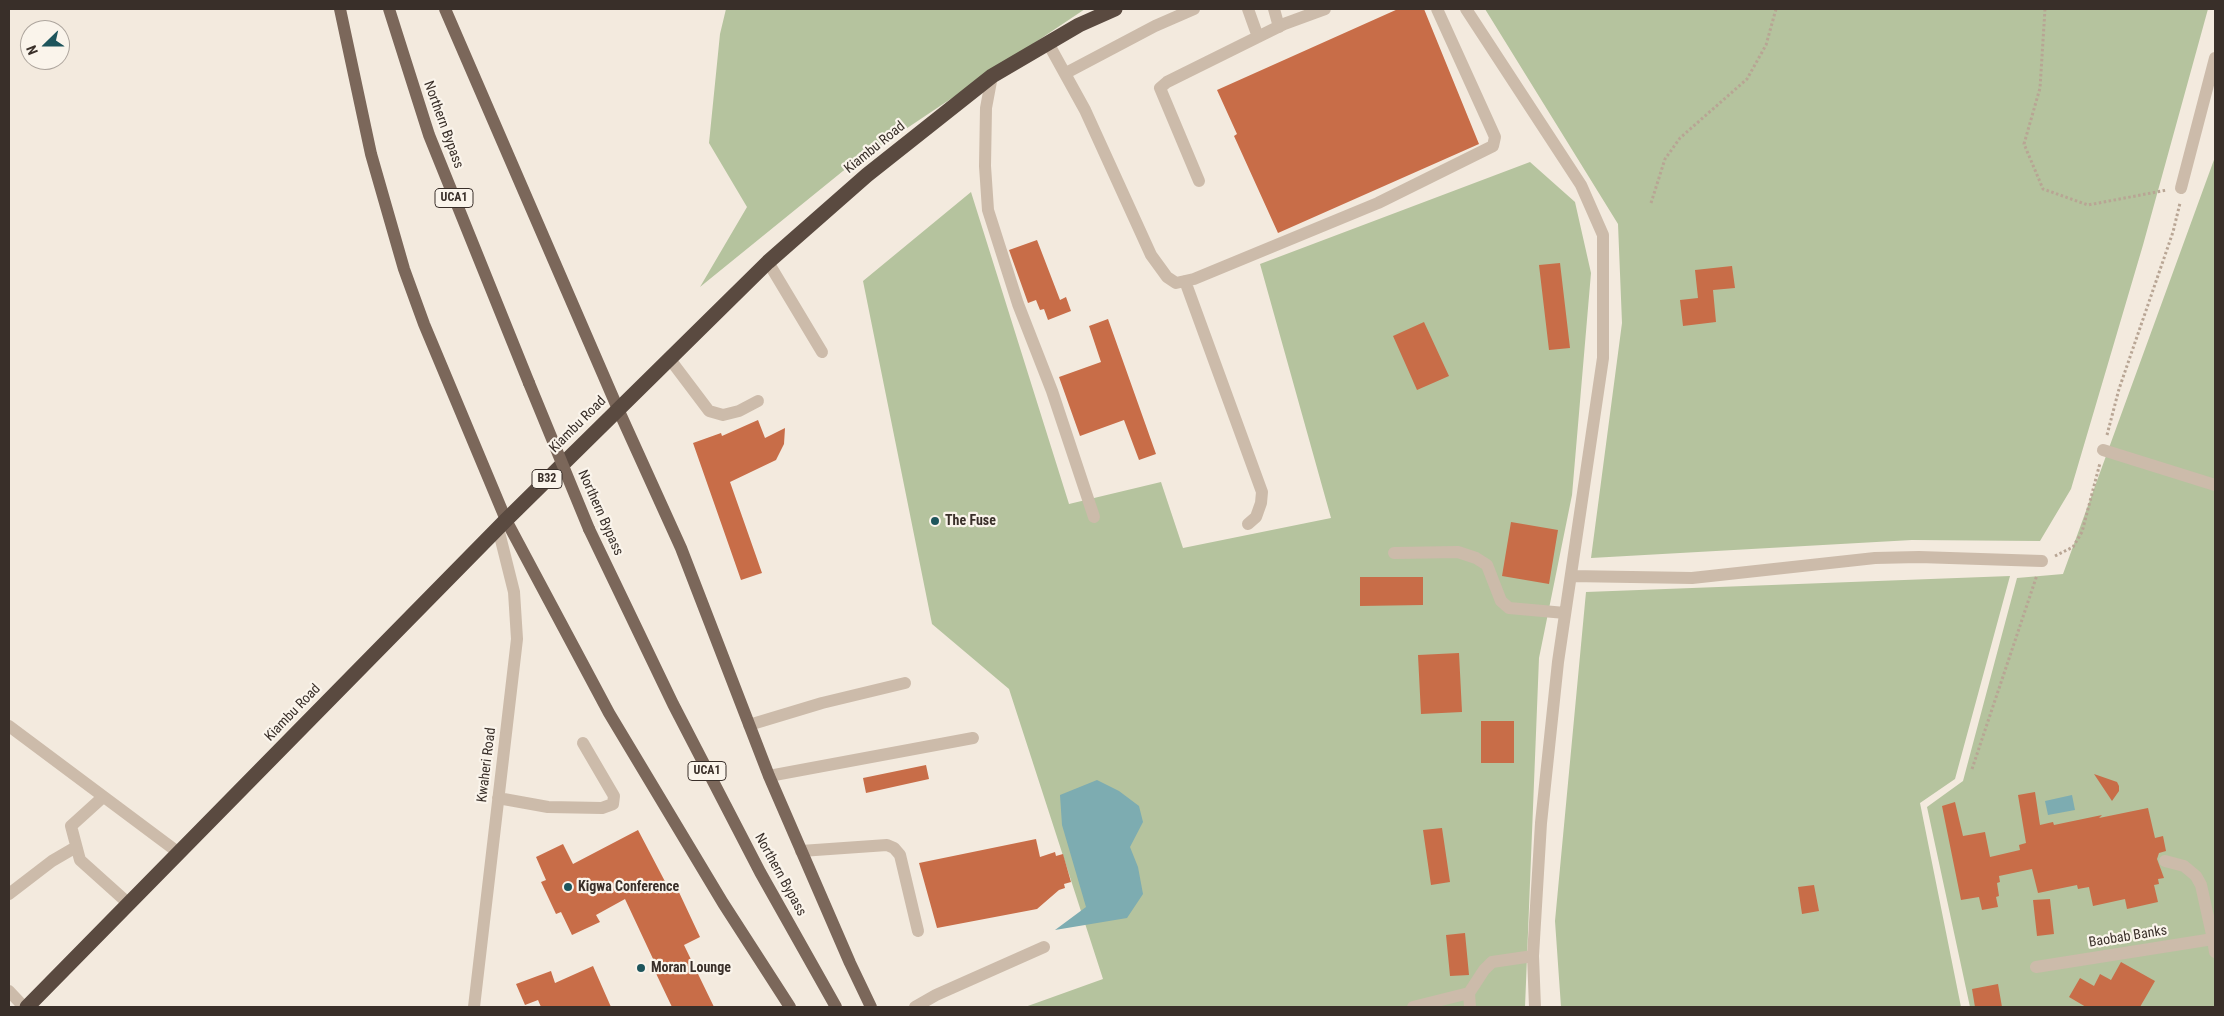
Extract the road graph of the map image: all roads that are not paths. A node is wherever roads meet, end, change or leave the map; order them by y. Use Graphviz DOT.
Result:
graph roads {
  1 [pos="340,9"];
  2 [pos="389,9"];
  3 [pos="446,9"];
  4 [pos="1115,9"];
  5 [pos="1194,9"];
  6 [pos="1248,9"];
  7 [pos="1274,9"];
  8 [pos="1325,9"];
  9 [pos="1437,9"];
  10 [pos="1466,9"];
  11 [pos="1278,27"];
  12 [pos="1258,37"];
  13 [pos="1048,43"];
  14 [pos="2215,58"];
  15 [pos="1066,74"];
  16 [pos="992,76"];
  17 [pos="1199,181"];
  18 [pos="2180,188"];
  19 [pos="768,262"];
  20 [pos="1185,281"];
  21 [pos="822,352"];
  22 [pos="669,358"];
  23 [pos="758,401"];
  24 [pos="618,409"];
  25 [pos="2103,450"];
  26 [pos="2215,485"];
  27 [pos="1094,517"];
  28 [pos="502,524"];
  29 [pos="1248,524"];
  30 [pos="1394,553"];
  31 [pos="2042,561"];
  32 [pos="1571,576"];
  33 [pos="1565,613"];
  34 [pos="906,683"];
  35 [pos="749,725"];
  36 [pos="9,726"];
  37 [pos="973,738"];
  38 [pos="583,743"];
  39 [pos="769,776"];
  40 [pos="103,797"];
  41 [pos="498,798"];
  42 [pos="76,847"];
  43 [pos="801,851"];
  44 [pos="179,853"];
  45 [pos="2165,860"];
  46 [pos="9,894"];
  47 [pos="129,904"];
  48 [pos="918,931"];
  49 [pos="2214,946"];
  50 [pos="1044,947"];
  51 [pos="1533,956"];
  52 [pos="2036,967"];
  53 [pos="9,991"];
  54 [pos="1469,993"];
  55 [pos="25,1007"];
  56 [pos="474,1007"];
  57 [pos="790,1007"];
  58 [pos="836,1007"];
  59 [pos="871,1007"];
  60 [pos="915,1007"];
  61 [pos="1413,1007"];
  62 [pos="1470,1007"];
  63 [pos="1535,1007"];
  1 -- 28 [label="main road"];
  2 -- 58 [label="main road, Northern Bypass / UCA1, bridge"];
  3 -- 24 [label="main road"];
  4 -- 13 [label="highway, Kiambu Road / B32"];
  5 -- 15 [label="street"];
  6 -- 12 [label="street"];
  7 -- 11 [label="street"];
  8 -- 11 [label="street"];
  9 -- 20 [label="street"];
  10 -- 32 [label="street"];
  11 -- 12 [label="street"];
  12 -- 17 [label="street"];
  13 -- 15 [label="street"];
  13 -- 16 [label="highway, Kiambu Road / B32"];
  14 -- 18 [label="street"];
  15 -- 20 [label="street"];
  16 -- 19 [label="highway, Kiambu Road / B32"];
  16 -- 27 [label="street"];
  19 -- 21 [label="street"];
  19 -- 22 [label="highway, Kiambu Road / B32"];
  20 -- 29 [label="street"];
  22 -- 23 [label="street"];
  22 -- 24 [label="highway, Kiambu Road / B32"];
  24 -- 28 [label="highway, Kiambu Road / B32"];
  24 -- 35 [label="main road"];
  25 -- 26 [label="street"];
  28 -- 41 [label="street, Kwaheri Road"];
  28 -- 44 [label="highway, Kiambu Road / B32"];
  28 -- 57 [label="main road"];
  30 -- 33 [label="street"];
  31 -- 32 [label="street"];
  32 -- 33 [label="street"];
  33 -- 51 [label="street"];
  34 -- 35 [label="street"];
  35 -- 39 [label="main road"];
  36 -- 40 [label="street"];
  37 -- 39 [label="street"];
  38 -- 41 [label="street"];
  39 -- 43 [label="main road"];
  40 -- 42 [label="street"];
  40 -- 44 [label="street"];
  41 -- 56 [label="street, Kwaheri Road"];
  42 -- 46 [label="street"];
  42 -- 47 [label="street"];
  43 -- 48 [label="street"];
  43 -- 59 [label="main road"];
  44 -- 47 [label="highway, Kiambu Road / B32"];
  45 -- 49 [label="street"];
  47 -- 55 [label="highway, Kiambu Road / B32"];
  49 -- 52 [label="street, Baobab Banks"];
  50 -- 60 [label="street"];
  51 -- 54 [label="street"];
  51 -- 63 [label="street"];
  53 -- 55 [label="street"];
  54 -- 61 [label="street"];
  54 -- 62 [label="street"];
}
